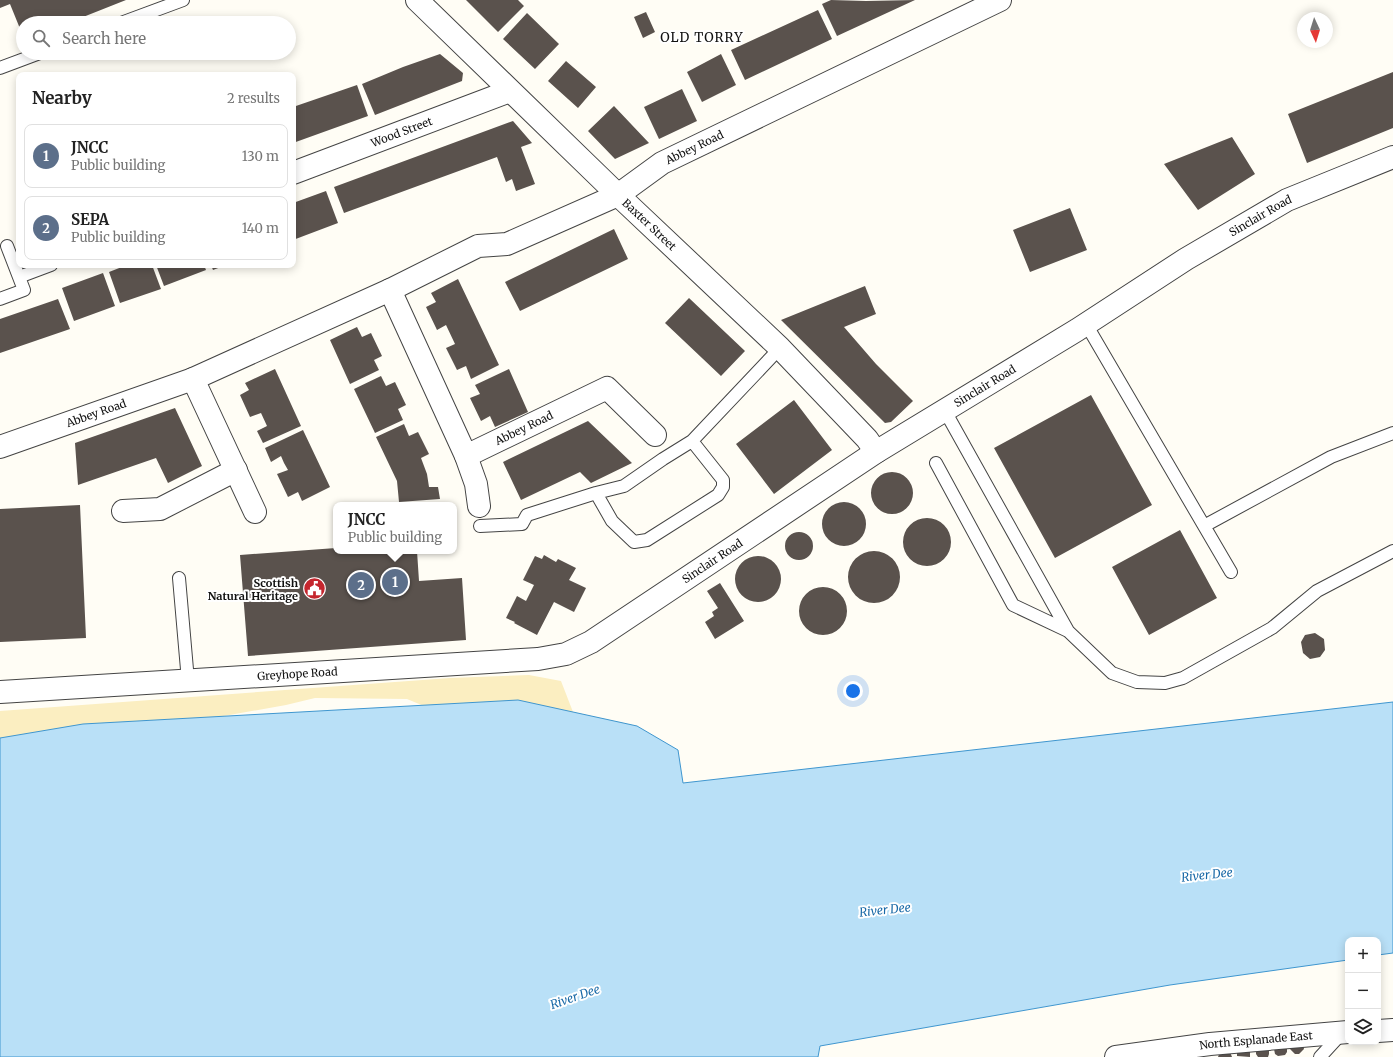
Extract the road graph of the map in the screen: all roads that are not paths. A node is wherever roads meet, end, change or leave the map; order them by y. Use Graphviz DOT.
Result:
graph roads {
  1 [pos="182,0"];
  2 [pos="417,0"];
  3 [pos="1000,0"];
  4 [pos="140,16"];
  5 [pos="21,60"];
  6 [pos="0,68"];
  7 [pos="510,91"];
  8 [pos="1393,157"];
  9 [pos="296,172"];
  10 [pos="618,195"];
  11 [pos="7,246"];
  12 [pos="43,268"];
  13 [pos="19,277"];
  14 [pos="390,290"];
  15 [pos="0,299"];
  16 [pos="1086,324"];
  17 [pos="780,348"];
  18 [pos="193,379"];
  19 [pos="945,411"];
  20 [pos="1393,434"];
  21 [pos="655,435"];
  22 [pos="692,441"];
  23 [pos="0,447"];
  24 [pos="876,452"];
  25 [pos="466,456"];
  26 [pos="936,464"];
  27 [pos="236,470"];
  28 [pos="596,493"];
  29 [pos="123,511"];
  30 [pos="255,512"];
  31 [pos="479,516"];
  32 [pos="1204,526"];
  33 [pos="1393,551"];
  34 [pos="1231,572"];
  35 [pos="179,578"];
  36 [pos="1068,631"];
  37 [pos="591,642"];
  38 [pos="188,680"];
  39 [pos="0,692"];
  40 [pos="1393,1030"];
  41 [pos="1381,1031"];
  42 [pos="1345,1032"];
  43 [pos="1116,1057"];
  44 [pos="1320,1057"];
  1 -- 4 [label="lane"];
  2 -- 7 [label="street, Baxter Street"];
  3 -- 10 [label="street, Abbey Road"];
  5 -- 6 [label="lane"];
  7 -- 9 [label="street, Wood Street"];
  7 -- 10 [label="street, Baxter Street"];
  8 -- 16 [label="street, Sinclair Road"];
  10 -- 14 [label="street, Abbey Road"];
  10 -- 17 [label="street, Baxter Street"];
  11 -- 13 [label="lane"];
  12 -- 13 [label="lane"];
  13 -- 15 [label="lane"];
  14 -- 18 [label="street, Abbey Road"];
  14 -- 25 [label="street"];
  16 -- 19 [label="street, Sinclair Road"];
  16 -- 32 [label="lane"];
  17 -- 22 [label="lane"];
  17 -- 24 [label="street, Baxter Street"];
  18 -- 23 [label="street, Abbey Road"];
  18 -- 27 [label="street"];
  19 -- 24 [label="street, Sinclair Road"];
  19 -- 36 [label="lane"];
  20 -- 32 [label="lane"];
  21 -- 25 [label="street, Abbey Road"];
  22 -- 28 [label="lane"];
  22 -- 28 [label="lane"];
  24 -- 37 [label="street, Sinclair Road"];
  25 -- 31 [label="street"];
  26 -- 36 [label="lane"];
  27 -- 29 [label="street"];
  27 -- 30 [label="street"];
  28 -- 31 [label="lane"];
  32 -- 34 [label="lane"];
  33 -- 36 [label="lane"];
  35 -- 38 [label="lane"];
  37 -- 38 [label="street, Greyhope Road"];
  38 -- 39 [label="street, Greyhope Road"];
  40 -- 41 [label="street"];
  42 -- 43 [label="street, North Esplanade East"];
  42 -- 44 [label="lane"];
}
